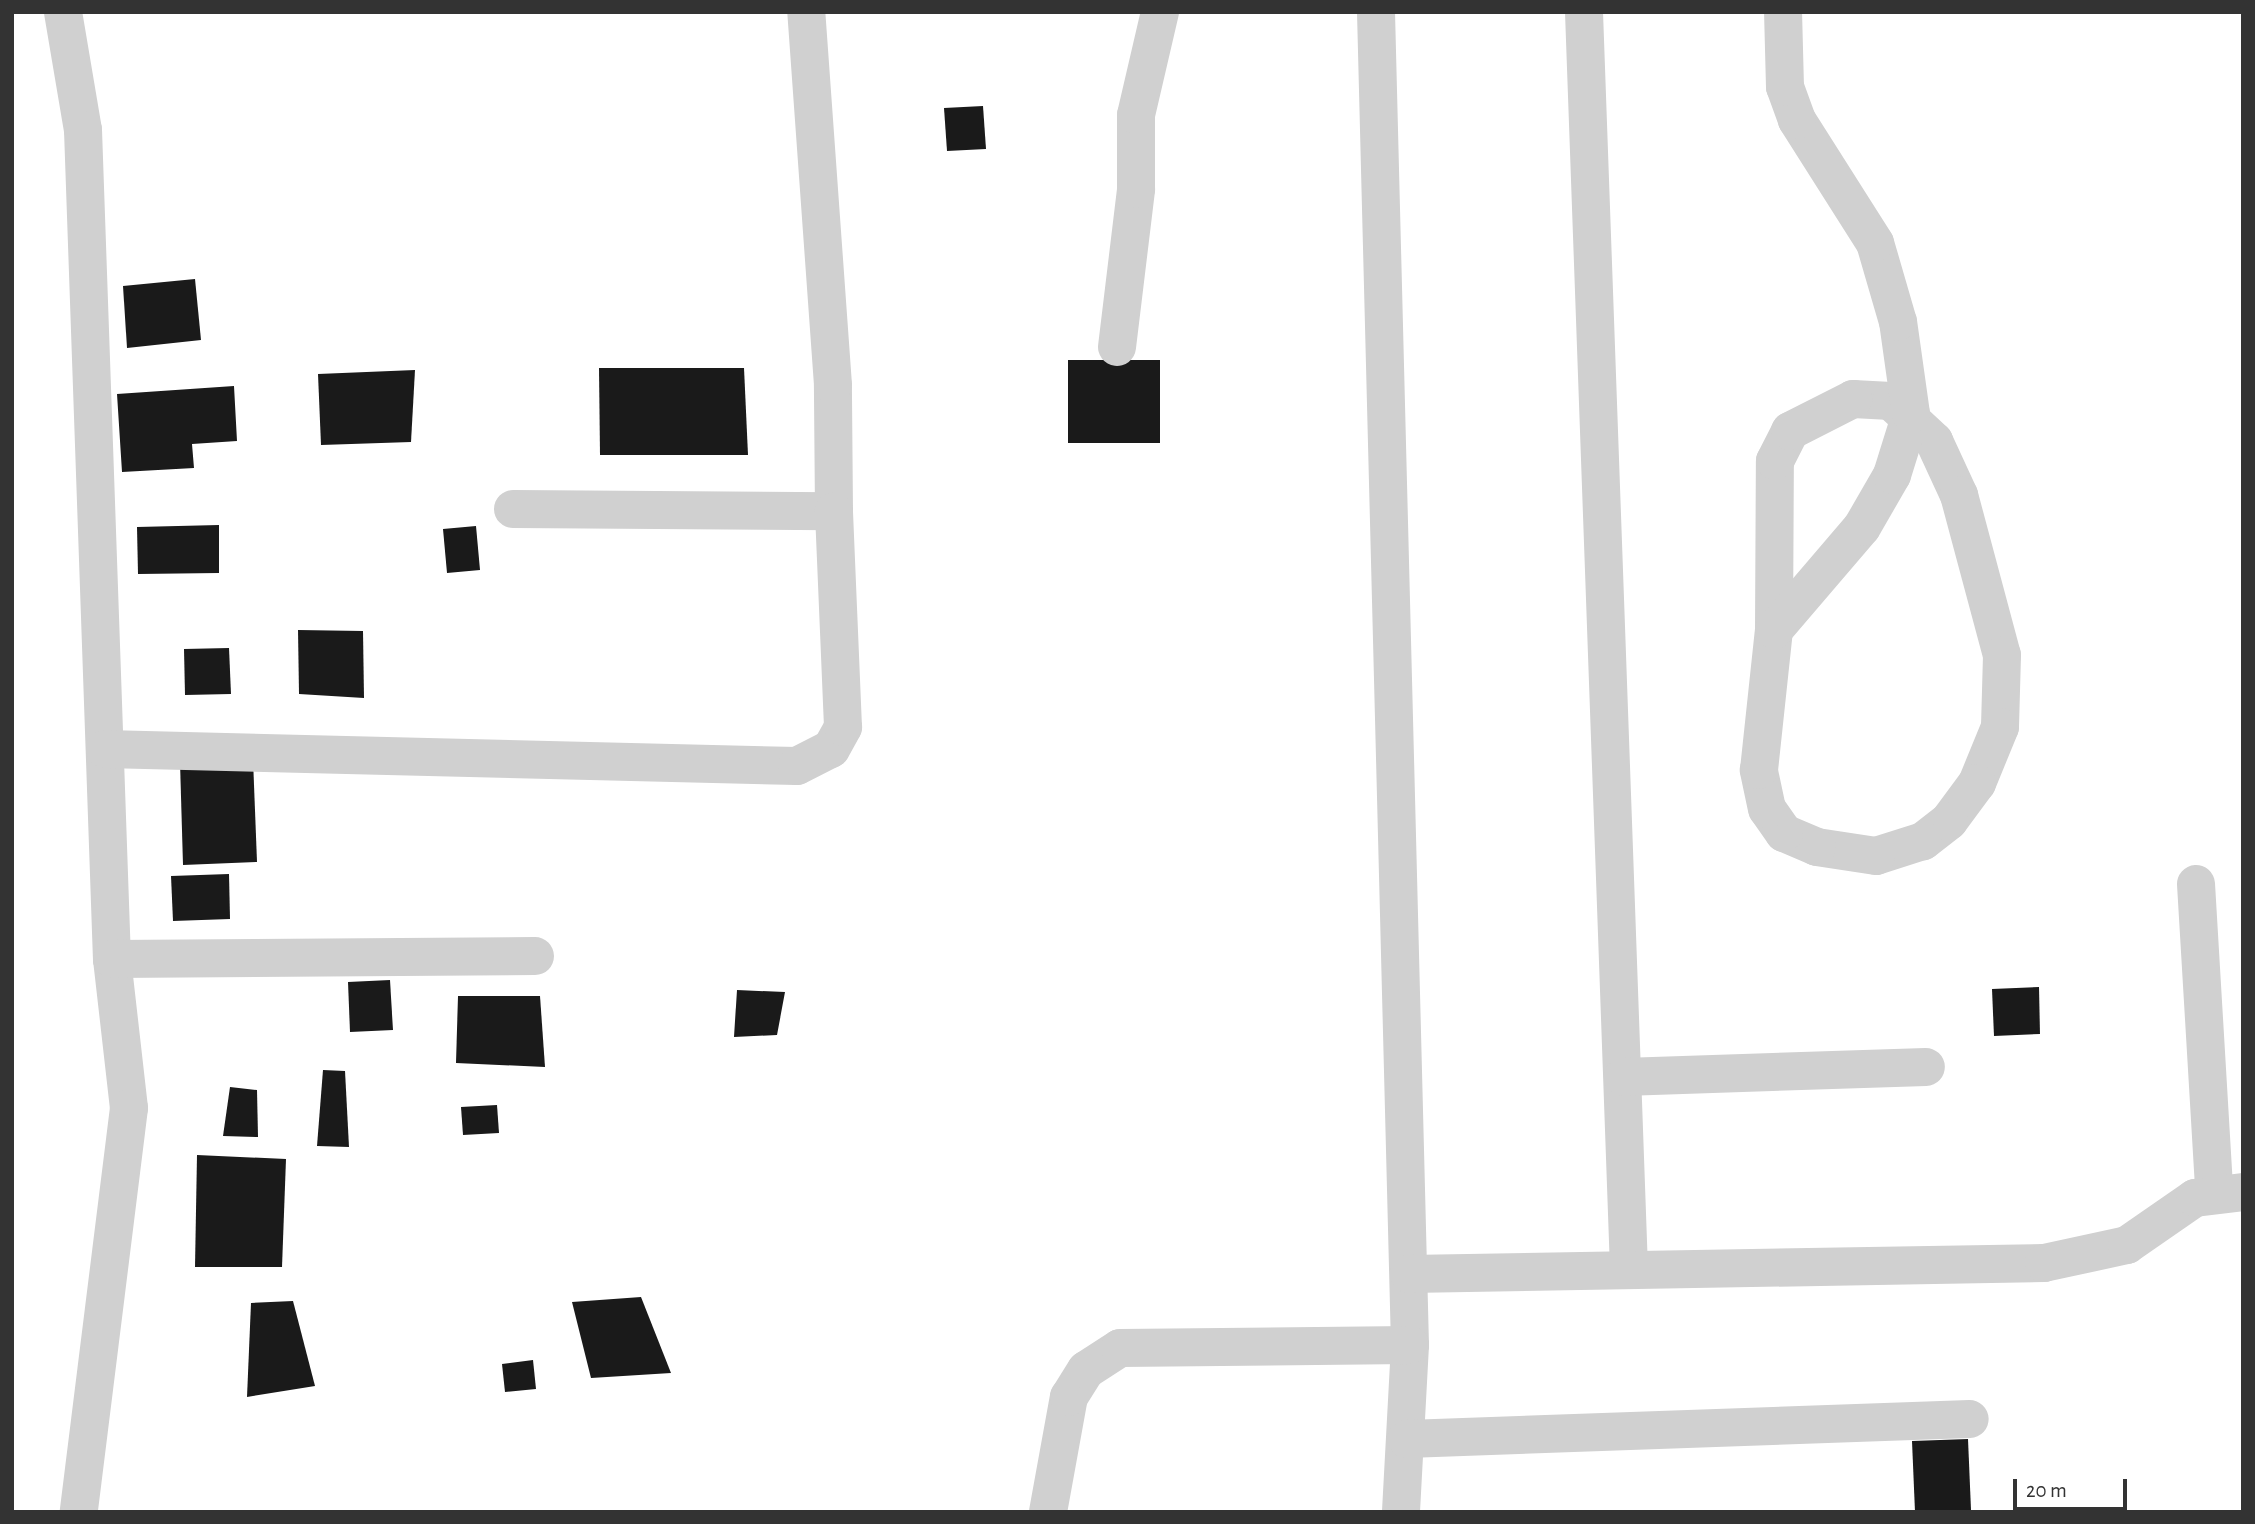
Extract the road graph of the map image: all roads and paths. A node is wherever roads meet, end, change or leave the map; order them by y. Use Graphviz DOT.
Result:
graph roads {
  1 [pos="63,12"];
  2 [pos="806,12"];
  3 [pos="1160,12"];
  4 [pos="1376,12"];
  5 [pos="1584,12"];
  6 [pos="1783,12"];
  7 [pos="1118,347"];
  8 [pos="1911,414"];
  9 [pos="513,509"];
  10 [pos="834,512"];
  11 [pos="1774,630"];
  12 [pos="105,748"];
  13 [pos="2196,884"];
  14 [pos="535,956"];
  15 [pos="111,959"];
  16 [pos="1926,1067"];
  17 [pos="1623,1077"];
  18 [pos="2228,1191"];
  19 [pos="1629,1267"];
  20 [pos="1409,1274"];
  21 [pos="1410,1345"];
  22 [pos="1970,1419"];
  23 [pos="1406,1439"];
  24 [pos="79,1512"];
  25 [pos="1048,1512"];
  26 [pos="1401,1512"];
  1 -- 12 [label="street"];
  2 -- 10 [label="street"];
  3 -- 7 [label="street"];
  4 -- 20 [label="street"];
  5 -- 17 [label="street"];
  6 -- 8 [label="street"];
  8 -- 11 [label="street"];
  8 -- 11 [label="street"];
  8 -- 11 [label="street"];
  9 -- 10 [label="street"];
  10 -- 12 [label="street"];
  12 -- 15 [label="street"];
  13 -- 18 [label="street"];
  14 -- 15 [label="street"];
  15 -- 24 [label="street"];
  16 -- 17 [label="street"];
  17 -- 19 [label="street"];
  18 -- 19 [label="street"];
  19 -- 20 [label="street"];
  20 -- 21 [label="street"];
  21 -- 23 [label="street"];
  21 -- 25 [label="street"];
  22 -- 23 [label="street"];
  23 -- 26 [label="street"];
}
